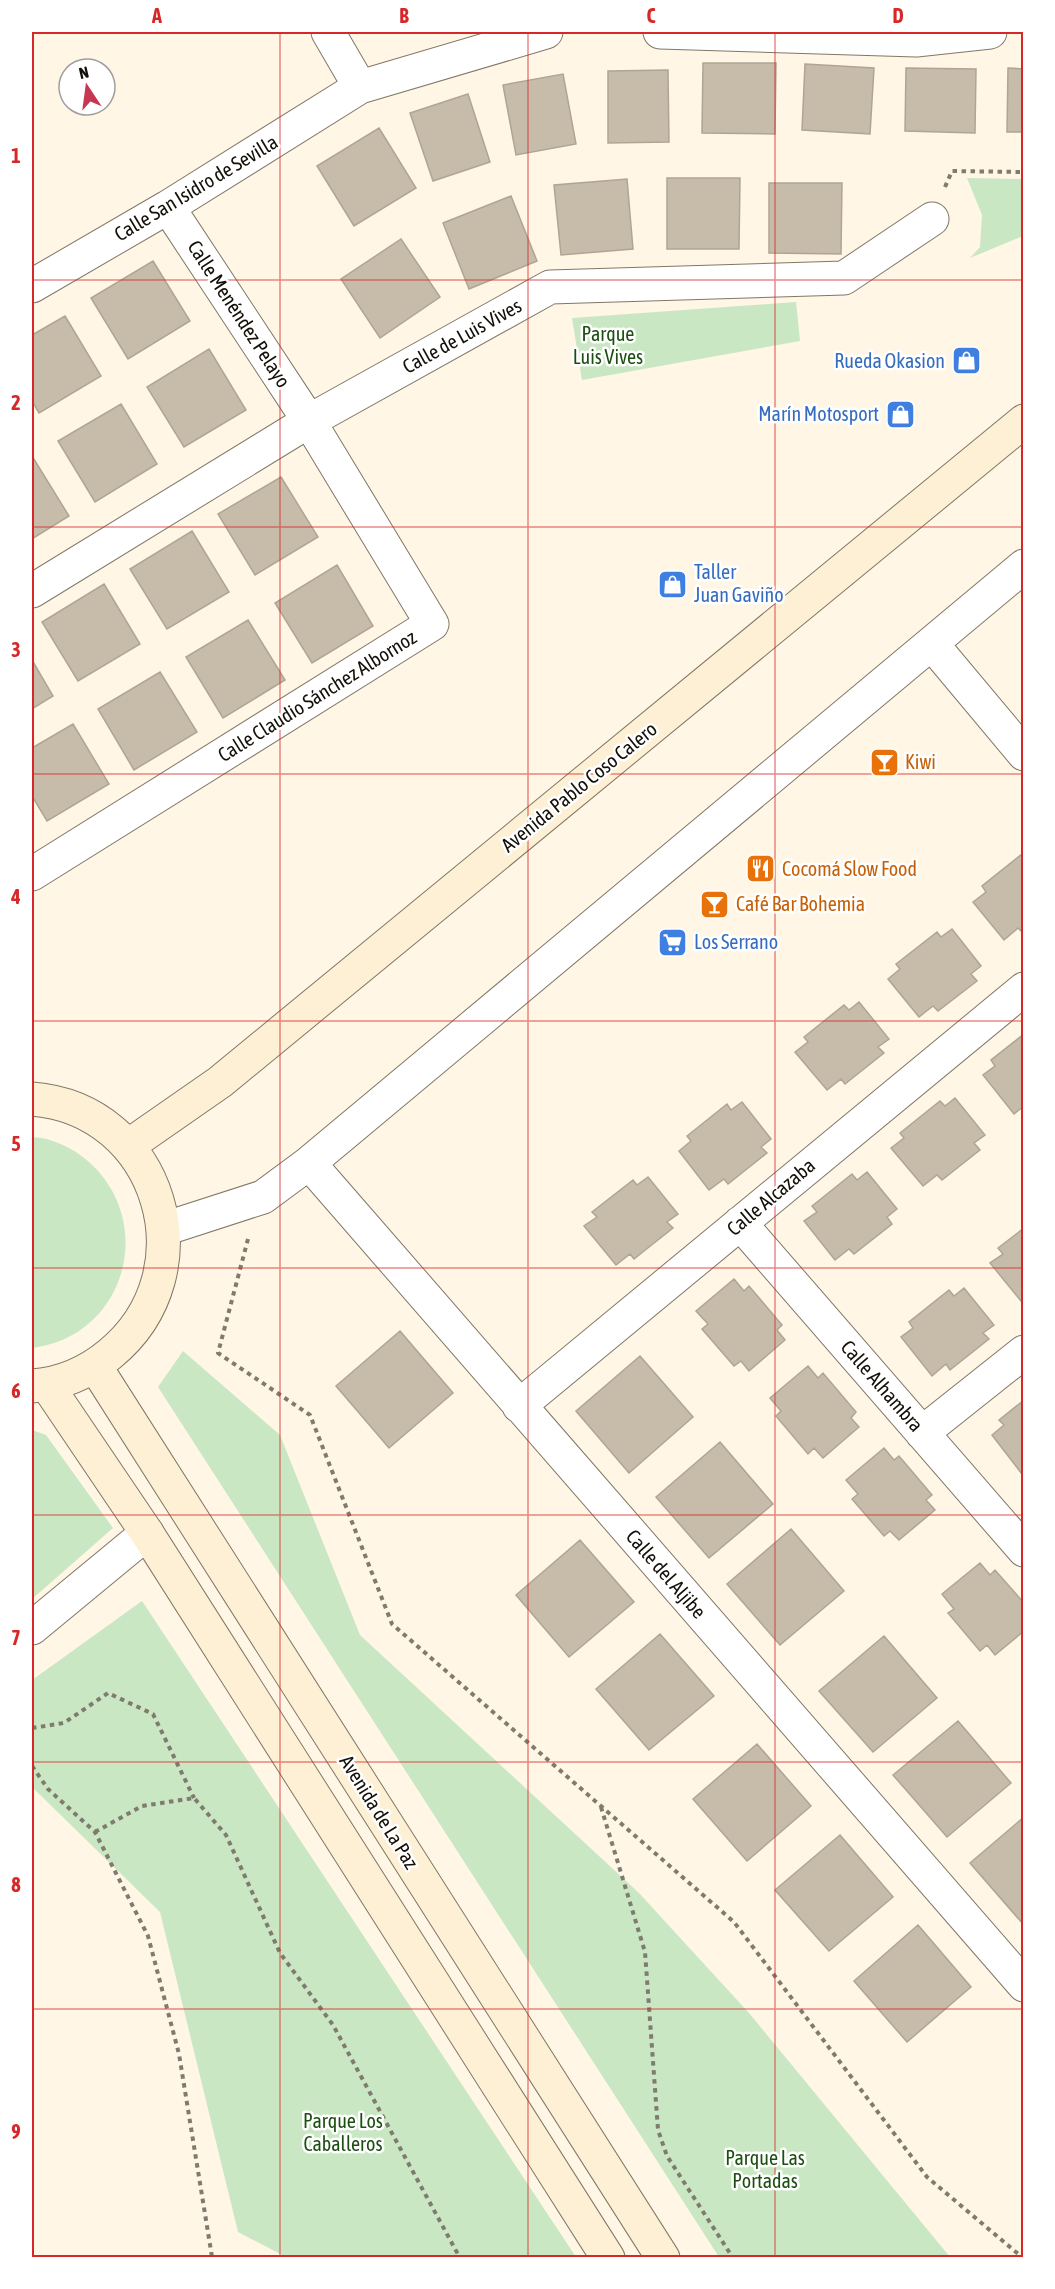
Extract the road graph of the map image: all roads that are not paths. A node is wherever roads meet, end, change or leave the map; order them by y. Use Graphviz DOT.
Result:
graph roads {
  1 [pos="328,32"];
  2 [pos="546,32"];
  3 [pos="660,32"];
  4 [pos="990,32"];
  5 [pos="360,87"];
  6 [pos="168,207"];
  7 [pos="932,219"];
  8 [pos="32,286"];
  9 [pos="309,421"];
  10 [pos="1023,422"];
  11 [pos="1023,566"];
  12 [pos="32,591"];
  13 [pos="932,644"];
  14 [pos="1023,754"];
  15 [pos="32,874"];
  16 [pos="1023,989"];
  17 [pos="39,1094"];
  18 [pos="129,1146"];
  19 [pos="309,1162"];
  20 [pos="740,1223"];
  21 [pos="164,1229"];
  22 [pos="1023,1352"];
  23 [pos="95,1366"];
  24 [pos="39,1385"];
  25 [pos="519,1406"];
  26 [pos="922,1433"];
  27 [pos="147,1533"];
  28 [pos="1023,1550"];
  29 [pos="32,1628"];
  30 [pos="1023,1985"];
  31 [pos="608,2258"];
  32 [pos="663,2258"];
  1 -- 5 [label="street"];
  2 -- 5 [label="street, Calle San Isidro de Sevilla"];
  3 -- 4 [label="street"];
  5 -- 6 [label="street, Calle San Isidro de Sevilla"];
  6 -- 8 [label="street, Calle San Isidro de Sevilla"];
  6 -- 9 [label="street, Calle Menéndez Pelayo"];
  7 -- 9 [label="street, Calle de Luis Vives"];
  9 -- 12 [label="street, Calle de Luis Vives"];
  9 -- 15 [label="street, Calle Claudio Sánchez Albornoz"];
  10 -- 18 [label="street, Avenida Pablo Coso Calero"];
  11 -- 13 [label="street"];
  13 -- 14 [label="street"];
  13 -- 19 [label="street"];
  16 -- 20 [label="street, Calle Alcazaba"];
  17 -- 18 [label="street"];
  18 -- 21 [label="street"];
  19 -- 21 [label="street"];
  19 -- 25 [label="street, Calle del Aljibe"];
  20 -- 25 [label="street, Calle Alcazaba"];
  20 -- 26 [label="street, Calle Alhambra"];
  21 -- 23 [label="street"];
  22 -- 26 [label="street"];
  23 -- 24 [label="street"];
  23 -- 32 [label="street, Avenida de La Paz"];
  24 -- 27 [label="street"];
  25 -- 30 [label="street, Calle del Aljibe"];
  26 -- 28 [label="street, Calle Alhambra"];
  27 -- 29 [label="street"];
  27 -- 31 [label="street"];
}
